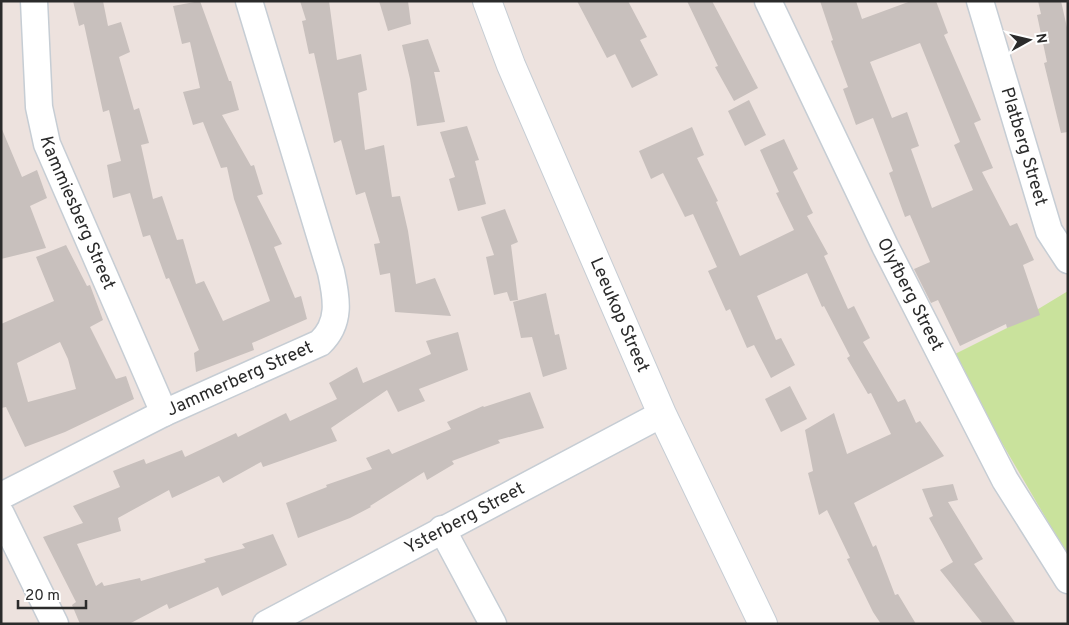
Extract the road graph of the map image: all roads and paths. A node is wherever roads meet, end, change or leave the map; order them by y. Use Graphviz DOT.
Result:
graph roads {
  1 [pos="34,1"];
  2 [pos="249,1"];
  3 [pos="487,1"];
  4 [pos="768,1"];
  5 [pos="980,1"];
  6 [pos="1068,260"];
  7 [pos="164,413"];
  8 [pos="662,414"];
  9 [pos="1,496"];
  10 [pos="1,514"];
  11 [pos="442,529"];
  12 [pos="1068,580"];
  13 [pos="55,624"];
  14 [pos="266,624"];
  15 [pos="493,624"];
  16 [pos="763,624"];
  1 -- 7 [label="street, Kammiesberg Street"];
  2 -- 7 [label="street, Jammerberg Street"];
  3 -- 8 [label="street, Leeukop Street"];
  4 -- 12 [label="street, Olyfberg Street"];
  5 -- 6 [label="street, Platberg Street"];
  7 -- 9 [label="street, Jammerberg Street"];
  8 -- 11 [label="street, Ysterberg Street"];
  8 -- 16 [label="street, Leeukop Street"];
  10 -- 13 [label="street"];
  11 -- 14 [label="street, Ysterberg Street"];
  11 -- 15 [label="street"];
}
